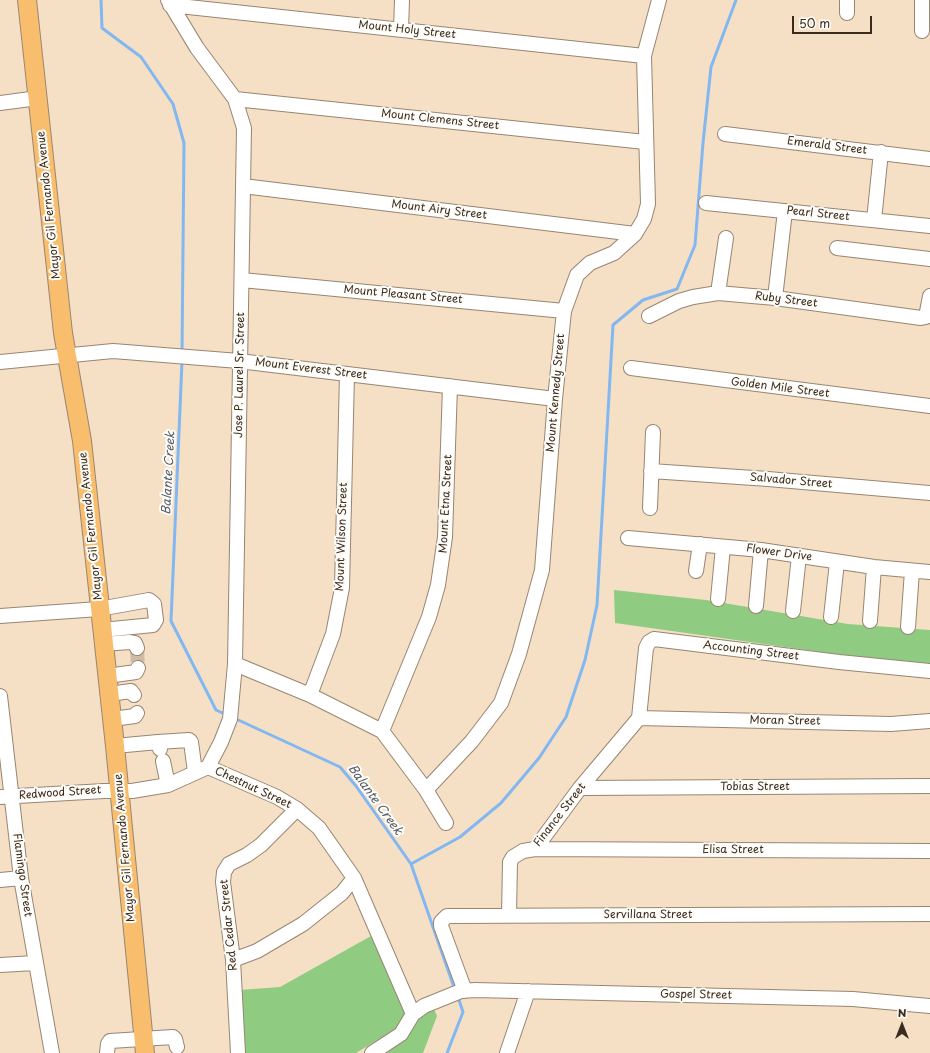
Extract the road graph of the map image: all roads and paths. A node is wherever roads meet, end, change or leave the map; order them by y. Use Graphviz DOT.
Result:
graph roads {
  1 [pos="27,0"];
  2 [pos="402,0"];
  3 [pos="659,0"];
  4 [pos="922,0"];
  5 [pos="169,3"];
  6 [pos="401,30"];
  7 [pos="922,31"];
  8 [pos="644,56"];
  9 [pos="38,98"];
  10 [pos="235,99"];
  11 [pos="0,103"];
  12 [pos="725,134"];
  13 [pos="645,142"];
  14 [pos="881,152"];
  15 [pos="930,159"];
  16 [pos="243,186"];
  17 [pos="706,203"];
  18 [pos="785,211"];
  19 [pos="874,220"];
  20 [pos="930,226"];
  21 [pos="635,234"];
  22 [pos="726,238"];
  23 [pos="837,248"];
  24 [pos="930,259"];
  25 [pos="242,280"];
  26 [pos="718,293"];
  27 [pos="930,296"];
  28 [pos="775,298"];
  29 [pos="564,311"];
  30 [pos="649,316"];
  31 [pos="66,355"];
  32 [pos="240,361"];
  33 [pos="0,362"];
  34 [pos="631,368"];
  35 [pos="347,374"];
  36 [pos="450,386"];
  37 [pos="555,399"];
  38 [pos="930,406"];
  39 [pos="653,432"];
  40 [pos="651,472"];
  41 [pos="930,493"];
  42 [pos="650,508"];
  43 [pos="628,538"];
  44 [pos="700,544"];
  45 [pos="723,547"];
  46 [pos="761,550"];
  47 [pos="799,556"];
  48 [pos="837,562"];
  49 [pos="874,567"];
  50 [pos="696,571"];
  51 [pos="912,571"];
  52 [pos="930,572"];
  53 [pos="718,599"];
  54 [pos="756,606"];
  55 [pos="99,609"];
  56 [pos="793,611"];
  57 [pos="0,616"];
  58 [pos="831,617"];
  59 [pos="870,621"];
  60 [pos="908,627"];
  61 [pos="103,637"];
  62 [pos="137,648"];
  63 [pos="235,664"];
  64 [pos="138,668"];
  65 [pos="930,671"];
  66 [pos="107,676"];
  67 [pos="109,694"];
  68 [pos="134,695"];
  69 [pos="310,695"];
  70 [pos="1,704"];
  71 [pos="137,713"];
  72 [pos="639,718"];
  73 [pos="112,720"];
  74 [pos="930,721"];
  75 [pos="382,731"];
  76 [pos="115,746"];
  77 [pos="160,751"];
  78 [pos="201,770"];
  79 [pos="168,785"];
  80 [pos="930,786"];
  81 [pos="580,788"];
  82 [pos="120,790"];
  83 [pos="426,790"];
  84 [pos="6,797"];
  85 [pos="297,809"];
  86 [pos="446,823"];
  87 [pos="535,849"];
  88 [pos="930,851"];
  89 [pos="21,878"];
  90 [pos="354,878"];
  91 [pos="0,880"];
  92 [pos="930,914"];
  93 [pos="510,915"];
  94 [pos="233,960"];
  95 [pos="35,962"];
  96 [pos="0,965"];
  97 [pos="463,991"];
  98 [pos="528,991"];
  99 [pos="930,1006"];
  100 [pos="413,1014"];
  101 [pos="144,1046"];
  102 [pos="177,1047"];
  103 [pos="52,1053"];
  104 [pos="107,1053"];
  105 [pos="238,1053"];
  106 [pos="372,1053"];
  107 [pos="507,1053"];
  1 -- 9 [label="main road, Mayor Gil Fernando Avenue"];
  2 -- 6 [label="street"];
  3 -- 8 [label="street, Mount Kennedy Street"];
  4 -- 7 [label="street"];
  5 -- 6 [label="street, Mount Holy Street"];
  5 -- 10 [label="street, Jose P. Laurel Sr. Street"];
  6 -- 8 [label="street, Mount Holy Street"];
  8 -- 13 [label="street, Mount Kennedy Street"];
  9 -- 11 [label="street"];
  9 -- 31 [label="main road, Mayor Gil Fernando Avenue"];
  10 -- 13 [label="street, Mount Clemens Street"];
  10 -- 16 [label="street, Jose P. Laurel Sr. Street"];
  12 -- 14 [label="street, Emerald Street"];
  13 -- 21 [label="street, Mount Kennedy Street"];
  14 -- 15 [label="street, Emerald Street"];
  14 -- 19 [label="street"];
  16 -- 21 [label="street, Mount Airy Street"];
  16 -- 25 [label="street, Jose P. Laurel Sr. Street"];
  17 -- 18 [label="street, Pearl Street"];
  18 -- 19 [label="street, Pearl Street"];
  18 -- 28 [label="street"];
  19 -- 20 [label="street, Pearl Street"];
  21 -- 29 [label="street, Mount Kennedy Street"];
  22 -- 26 [label="street"];
  23 -- 24 [label="street"];
  25 -- 29 [label="street, Mount Pleasant Street"];
  25 -- 32 [label="street, Jose P. Laurel Sr. Street"];
  26 -- 28 [label="street, Ruby Street"];
  26 -- 30 [label="street, Ruby Street"];
  27 -- 28 [label="street, Ruby Street"];
  29 -- 37 [label="street, Mount Kennedy Street"];
  31 -- 32 [label="street, Mount Everest Street"];
  31 -- 33 [label="street, Mount Everest Street"];
  31 -- 55 [label="main road, Mayor Gil Fernando Avenue"];
  32 -- 35 [label="street, Mount Everest Street"];
  32 -- 63 [label="street, Jose P. Laurel Sr. Street"];
  34 -- 38 [label="street, Golden Mile Street"];
  35 -- 36 [label="street, Mount Everest Street"];
  35 -- 69 [label="street, Mount Wilson Street"];
  36 -- 37 [label="street, Mount Everest Street"];
  36 -- 75 [label="street, Mount Etna Street"];
  37 -- 83 [label="street, Mount Kennedy Street"];
  39 -- 40 [label="street"];
  40 -- 41 [label="street, Salvador Street"];
  40 -- 42 [label="street"];
  43 -- 44 [label="street, Flower Drive"];
  44 -- 45 [label="street, Flower Drive"];
  44 -- 50 [label="street"];
  45 -- 46 [label="street, Flower Drive"];
  45 -- 53 [label="street"];
  46 -- 47 [label="street, Flower Drive"];
  46 -- 54 [label="street"];
  47 -- 48 [label="street, Flower Drive"];
  47 -- 56 [label="street"];
  48 -- 49 [label="street, Flower Drive"];
  48 -- 58 [label="street"];
  49 -- 51 [label="street, Flower Drive"];
  49 -- 59 [label="street"];
  51 -- 52 [label="street, Flower Drive"];
  51 -- 60 [label="street"];
  55 -- 57 [label="street"];
  55 -- 61 [label="main road, Mayor Gil Fernando Avenue"];
  55 -- 61 [label="street"];
  61 -- 62 [label="street"];
  61 -- 66 [label="main road, Mayor Gil Fernando Avenue"];
  63 -- 69 [label="street"];
  63 -- 78 [label="street, Jose P. Laurel Sr. Street"];
  64 -- 66 [label="street"];
  65 -- 72 [label="street, Accounting Street"];
  66 -- 67 [label="main road, Mayor Gil Fernando Avenue"];
  67 -- 68 [label="street"];
  67 -- 73 [label="main road, Mayor Gil Fernando Avenue"];
  69 -- 75 [label="street"];
  70 -- 84 [label="street, Flamingo Street"];
  71 -- 73 [label="street"];
  72 -- 74 [label="street, Moran Street"];
  72 -- 81 [label="street, Finance Street"];
  73 -- 76 [label="main road, Mayor Gil Fernando Avenue"];
  75 -- 83 [label="street"];
  76 -- 77 [label="street"];
  76 -- 82 [label="main road, Mayor Gil Fernando Avenue"];
  77 -- 78 [label="street"];
  77 -- 79 [label="street"];
  78 -- 79 [label="street"];
  78 -- 85 [label="street, Chestnut Street"];
  79 -- 82 [label="street"];
  80 -- 81 [label="street, Tobias Street"];
  81 -- 87 [label="street, Finance Street"];
  82 -- 84 [label="street, Redwood Street"];
  82 -- 101 [label="main road, Mayor Gil Fernando Avenue"];
  83 -- 86 [label="street"];
  84 -- 89 [label="street, Flamingo Street"];
  85 -- 90 [label="street, Chestnut Street"];
  85 -- 94 [label="street, Red Cedar Street"];
  87 -- 88 [label="street, Elisa Street"];
  87 -- 93 [label="street, Finance Street"];
  89 -- 91 [label="street"];
  89 -- 95 [label="street, Flamingo Street"];
  90 -- 94 [label="street"];
  90 -- 100 [label="street, Chestnut Street"];
  92 -- 93 [label="street, Servillana Street"];
  93 -- 97 [label="street, Servillana Street"];
  94 -- 105 [label="street, Red Cedar Street"];
  95 -- 96 [label="street"];
  95 -- 103 [label="street, Flamingo Street"];
  97 -- 98 [label="street, Gospel Street"];
  97 -- 100 [label="street"];
  98 -- 99 [label="street, Gospel Street"];
  98 -- 107 [label="street"];
  100 -- 106 [label="street"];
  101 -- 102 [label="street"];
  101 -- 104 [label="street"];
}
